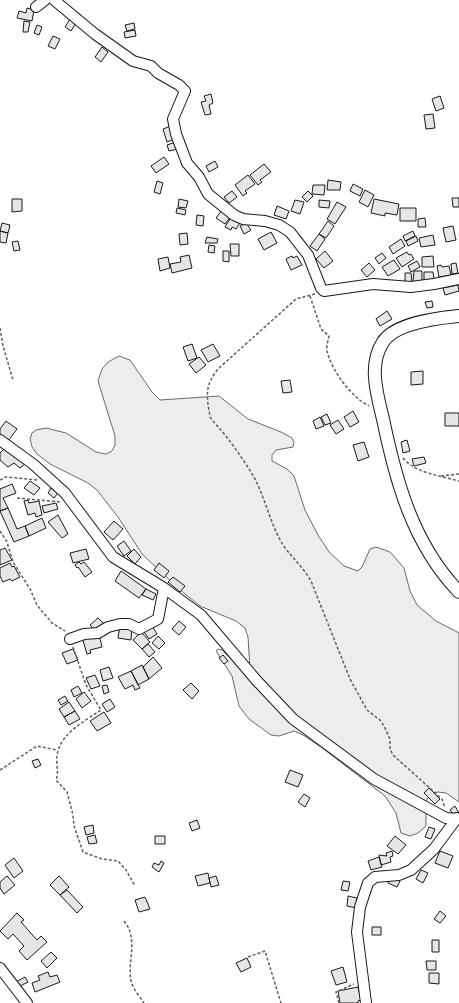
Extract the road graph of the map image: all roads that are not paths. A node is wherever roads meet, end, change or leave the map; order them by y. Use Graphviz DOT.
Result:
graph roads {
  1 [pos="45,0"];
  2 [pos="54,0"];
  3 [pos="36,7"];
  4 [pos="459,279"];
  5 [pos="459,316"];
  6 [pos="0,440"];
  7 [pos="164,588"];
  8 [pos="459,592"];
  9 [pos="70,639"];
  10 [pos="458,818"];
  11 [pos="0,968"];
  12 [pos="27,1003"];
  13 [pos="366,1003"];
  1 -- 3 [label="street"];
  2 -- 4 [label="street"];
  5 -- 8 [label="main road"];
  6 -- 7 [label="street"];
  7 -- 9 [label="street"];
  7 -- 10 [label="street"];
  10 -- 13 [label="street"];
  11 -- 12 [label="street"];
}
